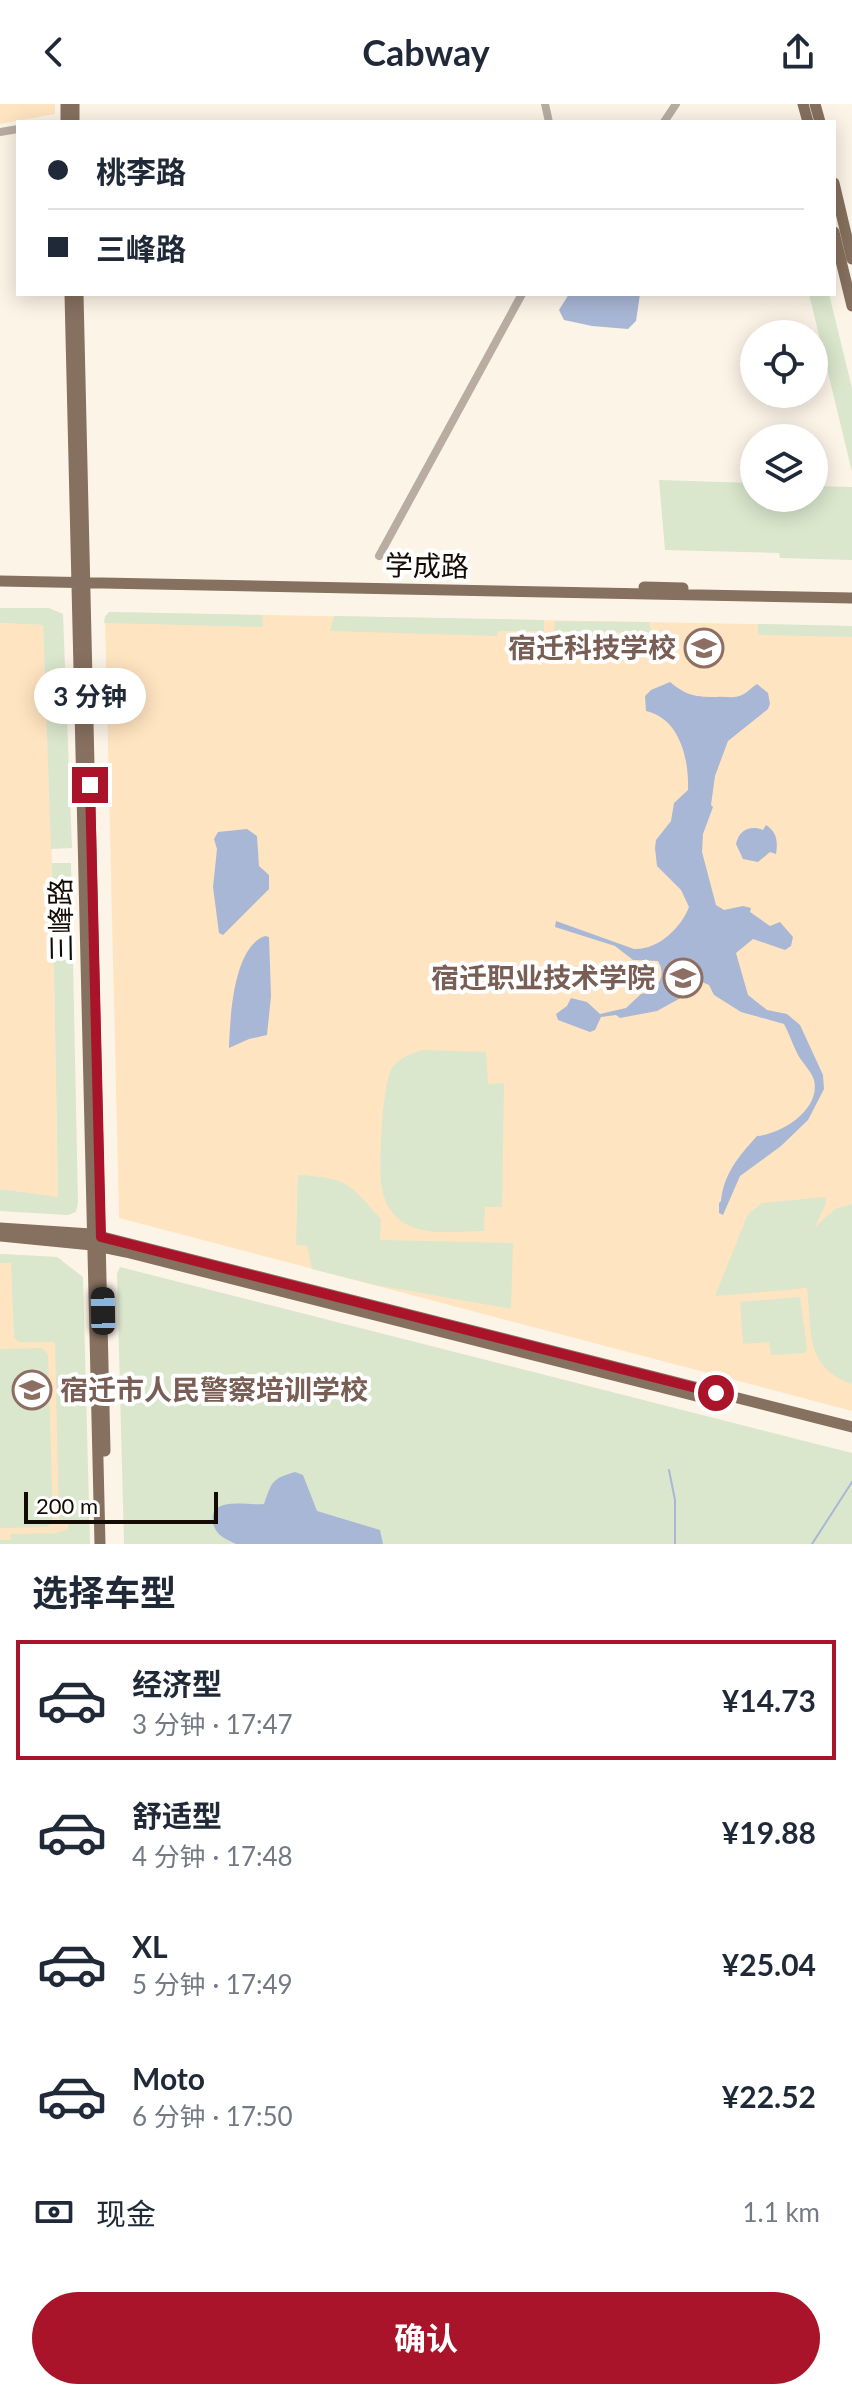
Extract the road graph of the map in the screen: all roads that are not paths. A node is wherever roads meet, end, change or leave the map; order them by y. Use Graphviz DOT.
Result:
graph roads {
  1 [pos="836,202"];
  2 [pos="840,240"];
  3 [pos="852,259"];
  4 [pos="70,296"];
  5 [pos="78,296"];
  6 [pos="521,296"];
  7 [pos="852,306"];
  8 [pos="379,556"];
  9 [pos="0,574"];
  10 [pos="81,579"];
  11 [pos="0,581"];
  12 [pos="851,595"];
  13 [pos="0,1228"];
  14 [pos="0,1236"];
  15 [pos="96,1241"];
  16 [pos="852,1427"];
  17 [pos="852,1435"];
  18 [pos="100,1544"];
  19 [pos="107,1544"];
  1 -- 2 [label="main road"];
  2 -- 3 [label="main road"];
  2 -- 7 [label="main road"];
  4 -- 10 [label="main road, 三峰路"];
  5 -- 10 [label="main road, 三峰路"];
  6 -- 8 [label="street"];
  9 -- 10 [label="main road, 学成路"];
  10 -- 11 [label="main road, 学成路"];
  10 -- 12 [label="main road, 学成路"];
  10 -- 15 [label="main road, 三峰路"];
  13 -- 15 [label="main road"];
  14 -- 15 [label="main road"];
  15 -- 16 [label="main road"];
  15 -- 17 [label="main road"];
  15 -- 18 [label="main road, 三峰路"];
  15 -- 19 [label="main road, 三峰路"];
}
